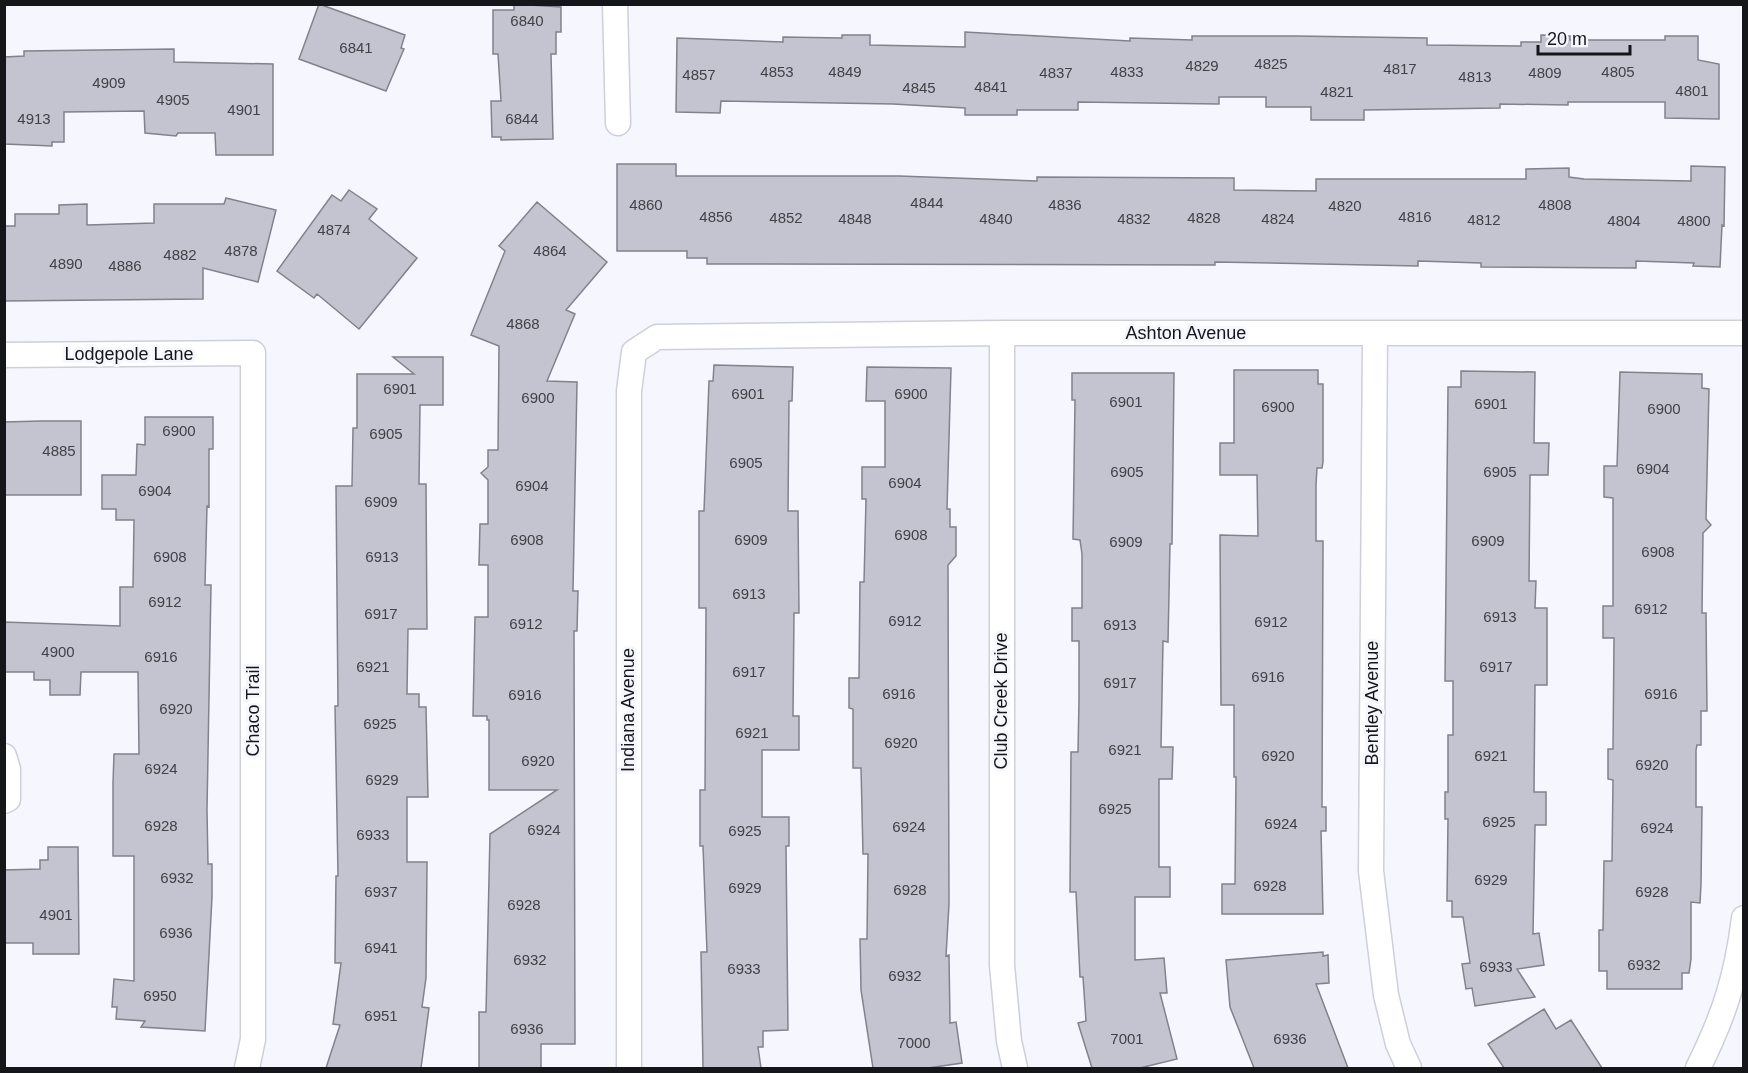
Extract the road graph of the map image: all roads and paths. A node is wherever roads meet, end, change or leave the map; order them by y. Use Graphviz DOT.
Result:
graph roads {
  1 [pos="615,4"];
  2 [pos="618,123"];
  3 [pos="1002,333"];
  4 [pos="1375,333"];
  5 [pos="1743,333"];
  6 [pos="634,352"];
  7 [pos="253,353"];
  8 [pos="4,355"];
  9 [pos="4,756"];
  10 [pos="4,801"];
  11 [pos="1743,918"];
  12 [pos="247,1068"];
  13 [pos="629,1068"];
  14 [pos="1015,1068"];
  15 [pos="1409,1068"];
  16 [pos="1698,1068"];
  1 -- 2 [label="street"];
  3 -- 4 [label="street, Ashton Avenue"];
  3 -- 6 [label="street, Ashton Avenue"];
  3 -- 14 [label="street, Club Creek Drive"];
  4 -- 5 [label="street, Ashton Avenue"];
  4 -- 15 [label="street, Bentley Avenue"];
  6 -- 13 [label="street, Indiana Avenue"];
  7 -- 8 [label="street, Lodgepole Lane"];
  7 -- 12 [label="street, Chaco Trail"];
  9 -- 10 [label="street"];
  11 -- 16 [label="street"];
}
